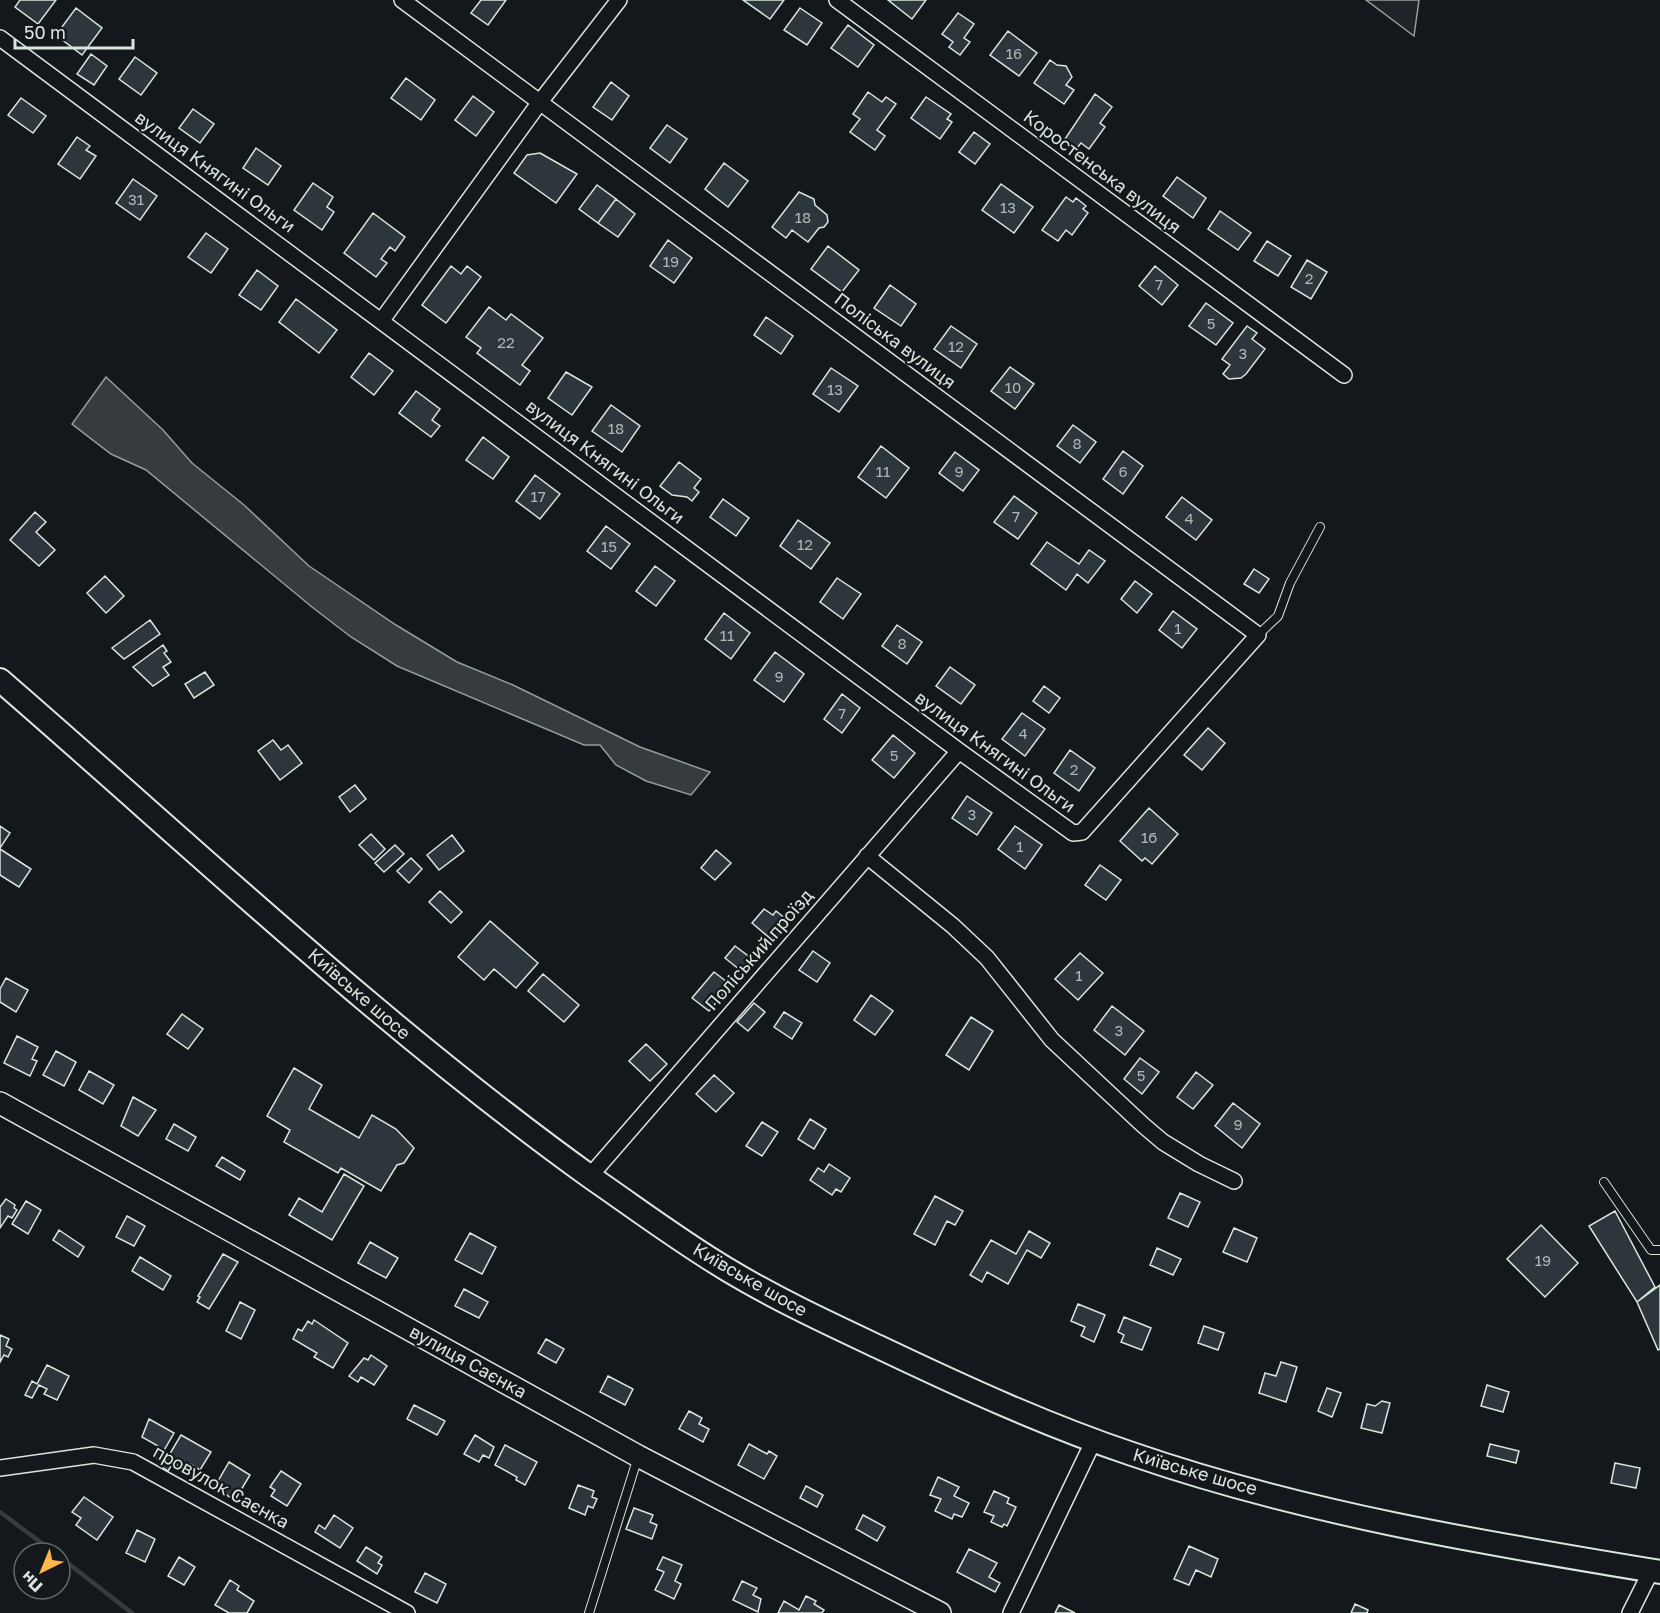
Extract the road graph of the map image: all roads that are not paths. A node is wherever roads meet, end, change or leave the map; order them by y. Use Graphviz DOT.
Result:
graph roads {
  1 [pos="402,0"];
  2 [pos="619,0"];
  3 [pos="837,0"];
  4 [pos="0,38"];
  5 [pos="540,102"];
  6 [pos="382,320"];
  7 [pos="1344,375"];
  8 [pos="1320,527"];
  9 [pos="1258,635"];
  10 [pos="0,680"];
  11 [pos="959,752"];
  12 [pos="867,856"];
  13 [pos="0,1103"];
  14 [pos="590,1176"];
  15 [pos="1234,1181"];
  16 [pos="1604,1182"];
  17 [pos="1660,1250"];
  18 [pos="1094,1440"];
  19 [pos="638,1456"];
  20 [pos="0,1468"];
  21 [pos="1656,1571"];
  22 [pos="407,1613"];
  23 [pos="589,1613"];
  24 [pos="940,1613"];
  25 [pos="1011,1613"];
  26 [pos="1630,1613"];
  1 -- 5 [label="street, Поліська вулиця"];
  2 -- 5 [label="street"];
  3 -- 7 [label="street, Коростенська вулиця"];
  4 -- 6 [label="street, вулиця Княгині Ольги"];
  5 -- 6 [label="street"];
  5 -- 9 [label="street, Поліська вулиця"];
  6 -- 11 [label="street, вулиця Княгині Ольги"];
  8 -- 9 [label="lane"];
  9 -- 11 [label="street, вулиця Княгині Ольги"];
  10 -- 14 [label="main road, Київське шосе"];
  11 -- 12 [label="street, Поліський проїзд"];
  12 -- 14 [label="street, Поліський проїзд"];
  12 -- 15 [label="street"];
  13 -- 19 [label="street, вулиця Саєнка"];
  14 -- 18 [label="main road, Київське шосе"];
  16 -- 17 [label="lane"];
  18 -- 21 [label="main road, Київське шосе"];
  18 -- 25 [label="street"];
  19 -- 23 [label="lane"];
  19 -- 24 [label="street, вулиця Саєнка"];
  20 -- 22 [label="street, провулок Саєнка"];
  21 -- 26 [label="street"];
}
